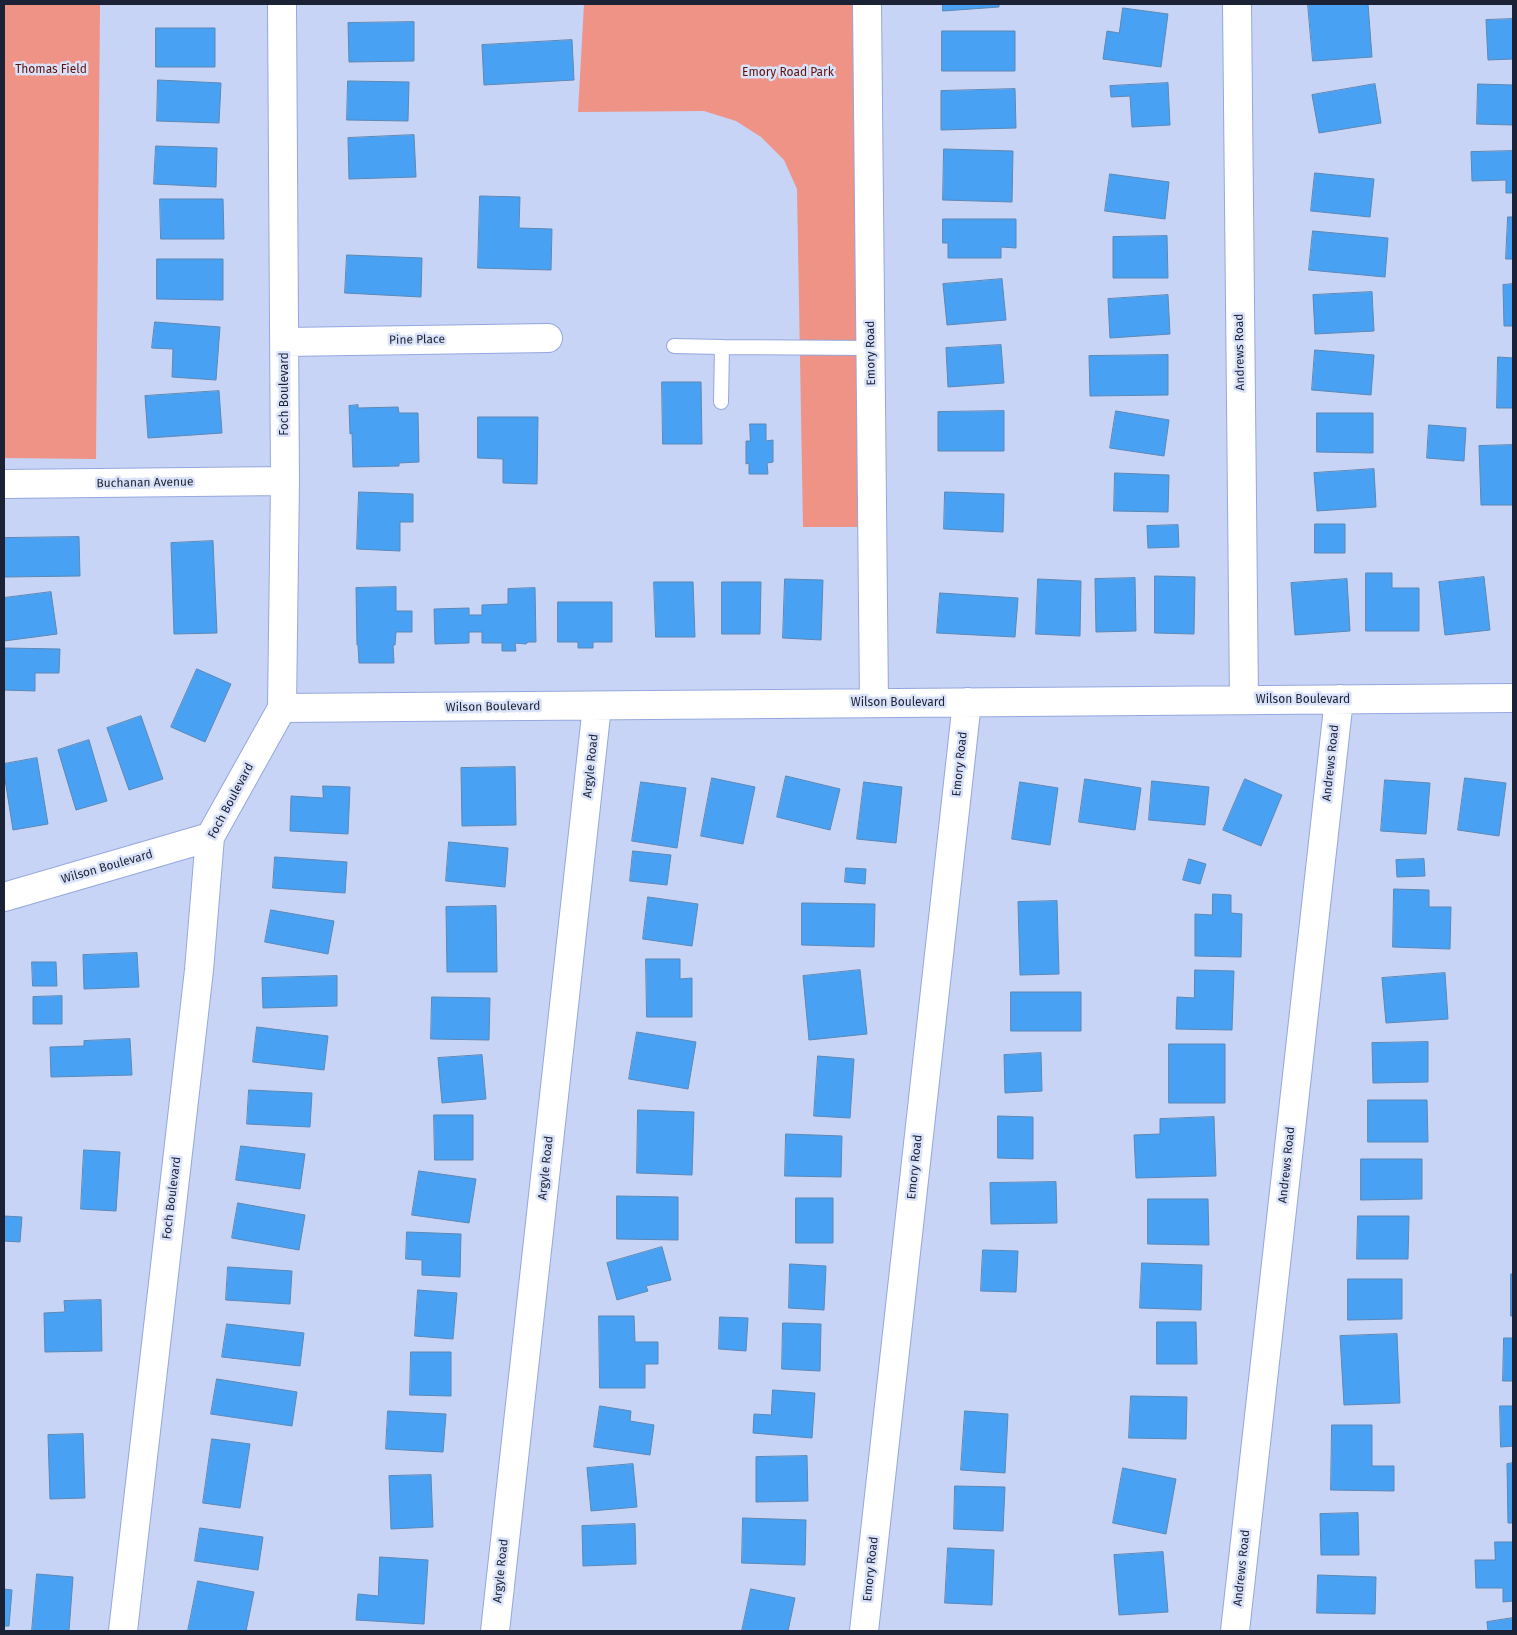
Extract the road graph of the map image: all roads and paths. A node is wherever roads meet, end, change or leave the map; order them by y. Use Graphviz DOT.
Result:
graph roads {
  1 [pos="282,4"];
  2 [pos="867,4"];
  3 [pos="1237,4"];
  4 [pos="548,338"];
  5 [pos="285,342"];
  6 [pos="674,346"];
  7 [pos="722,346"];
  8 [pos="871,348"];
  9 [pos="721,402"];
  10 [pos="285,481"];
  11 [pos="4,484"];
  12 [pos="1513,698"];
  13 [pos="1338,699"];
  14 [pos="1244,700"];
  15 [pos="966,702"];
  16 [pos="874,703"];
  17 [pos="597,706"];
  18 [pos="282,708"];
  19 [pos="210,837"];
  20 [pos="4,897"];
  21 [pos="123,1631"];
  22 [pos="495,1631"];
  23 [pos="864,1631"];
  24 [pos="1235,1631"];
  1 -- 5 [label="street, Foch Boulevard"];
  2 -- 8 [label="street, Emory Road"];
  3 -- 14 [label="street, Andrews Road"];
  4 -- 5 [label="street, Pine Place"];
  5 -- 10 [label="street, Foch Boulevard"];
  6 -- 7 [label="lane"];
  7 -- 8 [label="lane"];
  7 -- 9 [label="lane"];
  8 -- 16 [label="street, Emory Road"];
  10 -- 11 [label="street, Buchanan Avenue"];
  10 -- 18 [label="street, Foch Boulevard"];
  12 -- 13 [label="street, Wilson Boulevard"];
  13 -- 14 [label="street, Wilson Boulevard"];
  13 -- 24 [label="street, Andrews Road"];
  14 -- 15 [label="street, Wilson Boulevard"];
  15 -- 16 [label="street, Wilson Boulevard"];
  15 -- 23 [label="street, Emory Road"];
  16 -- 17 [label="street, Wilson Boulevard"];
  17 -- 18 [label="street, Wilson Boulevard"];
  17 -- 22 [label="street, Argyle Road"];
  18 -- 19 [label="street, Foch Boulevard"];
  19 -- 20 [label="street, Wilson Boulevard"];
  19 -- 21 [label="street, Foch Boulevard"];
}
